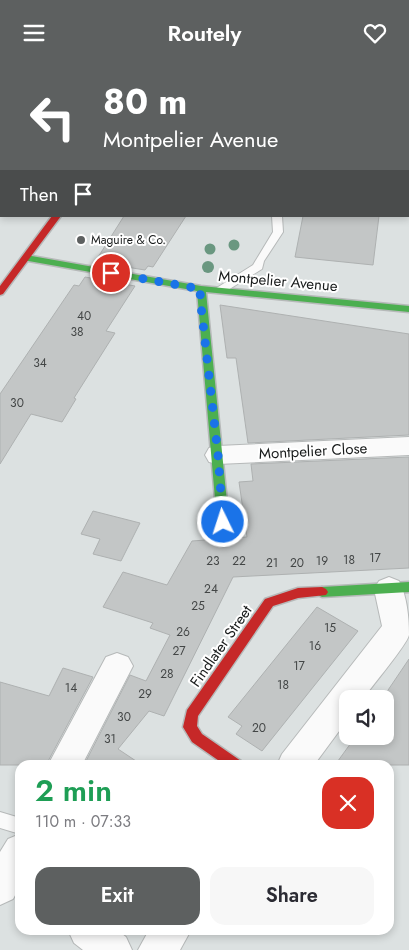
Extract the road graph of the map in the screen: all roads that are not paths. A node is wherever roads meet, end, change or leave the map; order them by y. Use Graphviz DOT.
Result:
graph roads {
  1 [pos="56,217"];
  2 [pos="278,217"];
  3 [pos="26,258"];
  4 [pos="201,289"];
  5 [pos="219,291"];
  6 [pos="0,292"];
  7 [pos="409,309"];
  8 [pos="409,446"];
  9 [pos="218,455"];
  10 [pos="223,522"];
  11 [pos="399,588"];
  12 [pos="117,666"];
  13 [pos="68,760"];
  14 [pos="229,760"];
  15 [pos="298,760"];
  16 [pos="0,820"];
  17 [pos="12,860"];
  18 [pos="94,935"];
  19 [pos="168,935"];
  20 [pos="114,950"];
  21 [pos="157,950"];
  1 -- 3 [label="street"];
  2 -- 5 [label="lane"];
  3 -- 4 [label="street, Montpelier Avenue"];
  3 -- 6 [label="street"];
  4 -- 5 [label="street, Montpelier Avenue"];
  4 -- 9 [label="street"];
  5 -- 7 [label="street, Montpelier Avenue"];
  8 -- 9 [label="street, Montpelier Close"];
  9 -- 10 [label="street"];
  11 -- 14 [label="street, Findlater Street"];
  11 -- 15 [label="street"];
  12 -- 13 [label="street"];
  16 -- 17 [label="lane"];
  18 -- 20 [label="street"];
  19 -- 21 [label="street"];
}
